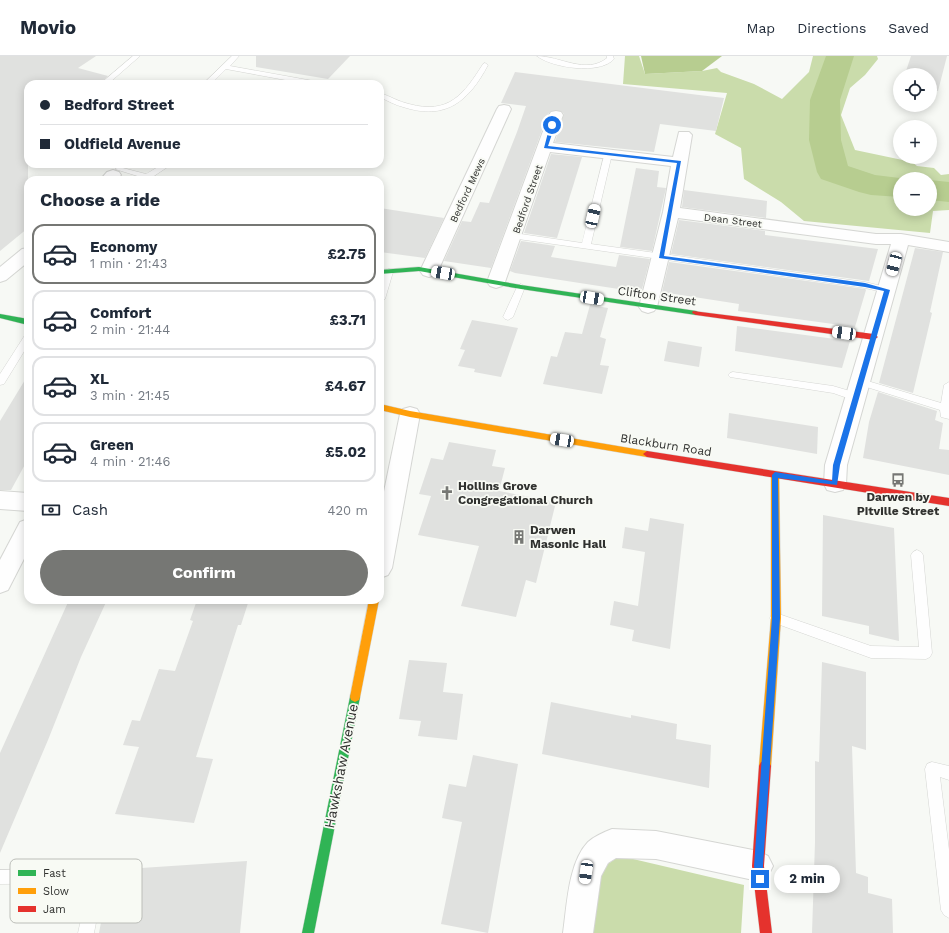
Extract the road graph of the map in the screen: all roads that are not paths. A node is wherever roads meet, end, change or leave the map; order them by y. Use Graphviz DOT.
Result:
graph roads {
  1 [pos="137,56"];
  2 [pos="236,56"];
  3 [pos="540,56"];
  4 [pos="610,56"];
  5 [pos="485,65"];
  6 [pos="225,67"];
  7 [pos="109,80"];
  8 [pos="211,80"];
  9 [pos="297,80"];
  10 [pos="384,97"];
  11 [pos="504,109"];
  12 [pos="556,115"];
  13 [pos="684,134"];
  14 [pos="545,147"];
  15 [pos="608,154"];
  16 [pos="679,162"];
  17 [pos="162,168"];
  18 [pos="116,172"];
  19 [pos="141,176"];
  20 [pos="149,176"];
  21 [pos="671,212"];
  22 [pos="514,236"];
  23 [pos="901,239"];
  24 [pos="586,246"];
  25 [pos="949,247"];
  26 [pos="661,257"];
  27 [pos="24,258"];
  28 [pos="429,271"];
  29 [pos="385,272"];
  30 [pos="0,276"];
  31 [pos="496,282"];
  32 [pos="521,287"];
  33 [pos="887,290"];
  34 [pos="648,307"];
  35 [pos="0,316"];
  36 [pos="508,317"];
  37 [pos="24,321"];
  38 [pos="874,337"];
  39 [pos="24,343"];
  40 [pos="733,375"];
  41 [pos="0,382"];
  42 [pos="949,386"];
  43 [pos="859,390"];
  44 [pos="384,408"];
  45 [pos="947,412"];
  46 [pos="410,414"];
  47 [pos="775,475"];
  48 [pos="835,484"];
  49 [pos="0,500"];
  50 [pos="24,502"];
  51 [pos="949,502"];
  52 [pos="24,536"];
  53 [pos="384,547"];
  54 [pos="917,555"];
  55 [pos="0,583"];
  56 [pos="373,604"];
  57 [pos="776,618"];
  58 [pos="949,773"];
  59 [pos="758,866"];
  60 [pos="0,877"];
  61 [pos="10,877"];
  62 [pos="949,910"];
  63 [pos="88,923"];
  64 [pos="86,933"];
  65 [pos="308,933"];
  66 [pos="578,933"];
  67 [pos="766,933"];
  1 -- 7 [label="lane"];
  2 -- 6 [label="lane"];
  3 -- 4 [label="lane"];
  5 -- 10 [label="lane"];
  6 -- 8 [label="lane"];
  6 -- 9 [label="lane"];
  11 -- 28 [label="street, Bedford Mews"];
  12 -- 14 [label="street, Bedford Street"];
  13 -- 16 [label="street"];
  14 -- 15 [label="street"];
  14 -- 22 [label="street, Bedford Street"];
  15 -- 16 [label="street"];
  15 -- 24 [label="lane"];
  16 -- 21 [label="street"];
  17 -- 20 [label="lane"];
  18 -- 19 [label="lane"];
  21 -- 23 [label="street, Dean Street"];
  21 -- 26 [label="street"];
  22 -- 24 [label="lane"];
  22 -- 31 [label="street, Bedford Street"];
  23 -- 25 [label="street, Dean Street"];
  23 -- 33 [label="street"];
  24 -- 26 [label="lane"];
  26 -- 33 [label="lane"];
  26 -- 34 [label="street"];
  27 -- 30 [label="street"];
  28 -- 29 [label="main road, Clifton Street"];
  28 -- 31 [label="main road, Clifton Street"];
  31 -- 32 [label="main road, Clifton Street"];
  32 -- 34 [label="main road, Clifton Street"];
  32 -- 36 [label="lane"];
  33 -- 38 [label="street"];
  34 -- 38 [label="main road, Clifton Street"];
  35 -- 37 [label="main road"];
  38 -- 43 [label="street"];
  39 -- 41 [label="lane"];
  40 -- 43 [label="lane"];
  42 -- 45 [label="lane"];
  43 -- 45 [label="lane"];
  43 -- 48 [label="street"];
  44 -- 46 [label="main road, Blackburn Road"];
  46 -- 47 [label="main road, Blackburn Road"];
  46 -- 53 [label="street"];
  47 -- 48 [label="main road, Blackburn Road"];
  47 -- 57 [label="main road"];
  48 -- 51 [label="main road, Blackburn Road"];
  49 -- 50 [label="street"];
  52 -- 55 [label="street"];
  54 -- 57 [label="lane"];
  56 -- 65 [label="main road, Hawkshaw Avenue"];
  57 -- 59 [label="main road"];
  58 -- 62 [label="lane"];
  59 -- 66 [label="street"];
  59 -- 67 [label="main road"];
  60 -- 61 [label="lane"];
  63 -- 64 [label="lane"];
}
